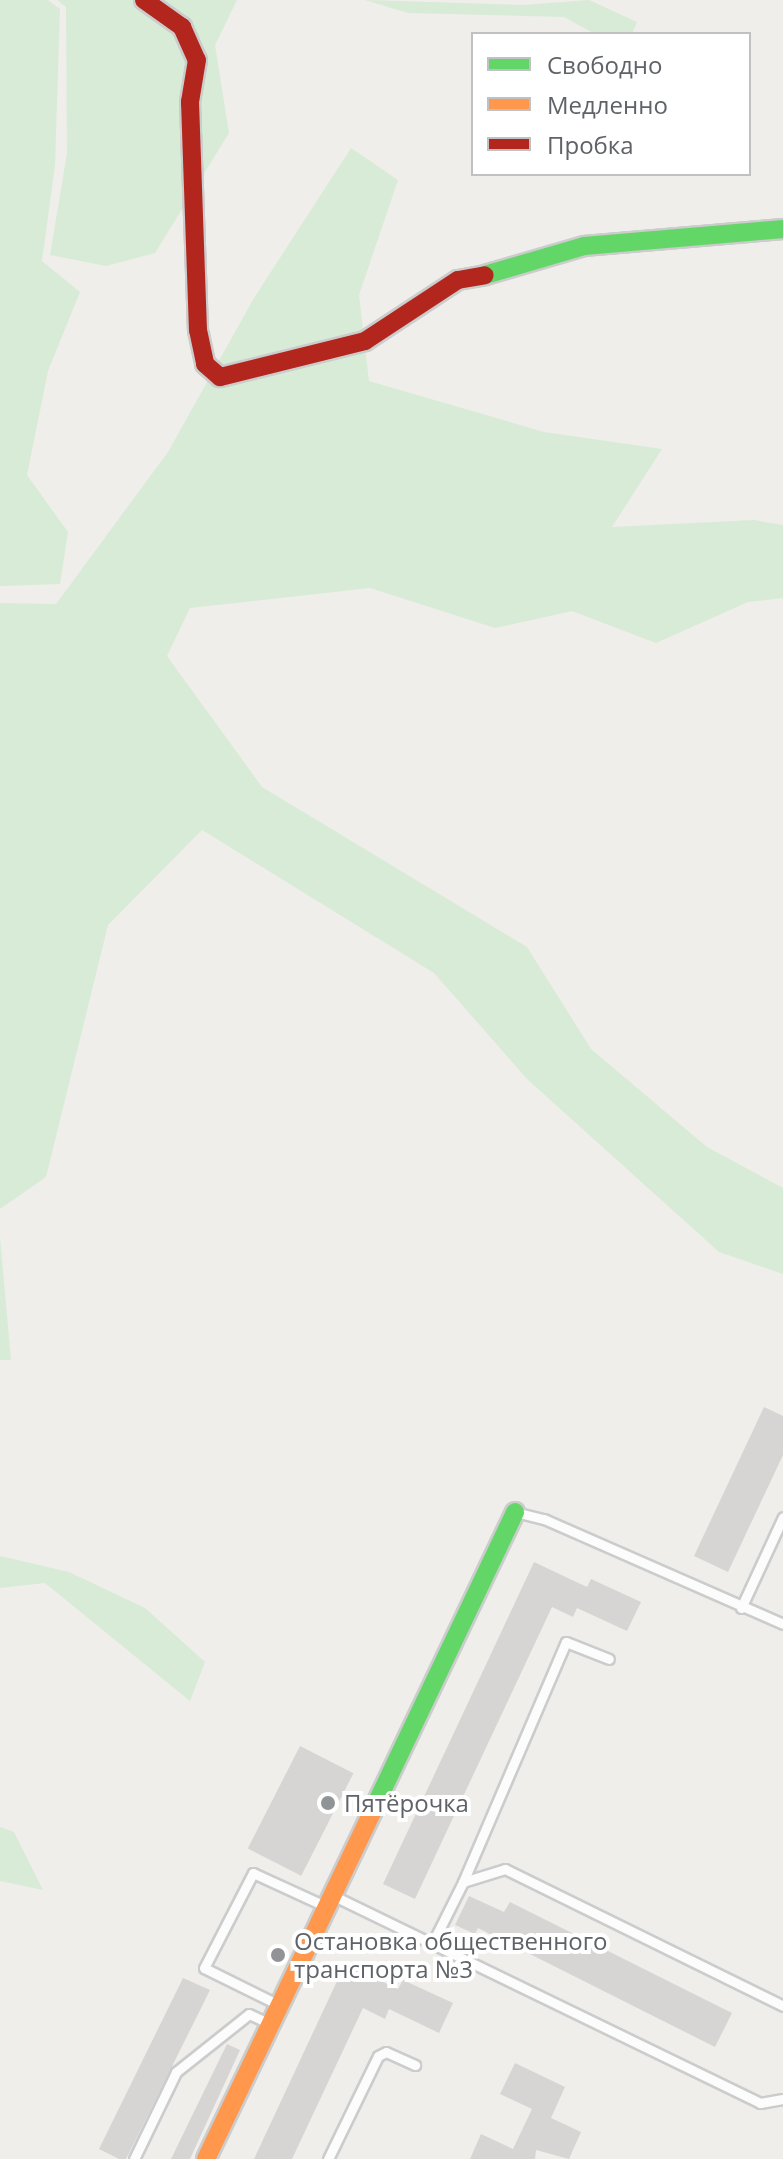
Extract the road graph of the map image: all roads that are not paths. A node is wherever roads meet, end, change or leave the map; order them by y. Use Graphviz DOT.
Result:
graph roads {
  1 [pos="144,0"];
  2 [pos="783,229"];
  3 [pos="515,1512"];
  4 [pos="783,1517"];
  5 [pos="741,1608"];
  6 [pos="783,1624"];
  7 [pos="609,1659"];
  8 [pos="463,1882"];
  9 [pos="328,1900"];
  10 [pos="432,1944"];
  11 [pos="280,2006"];
  12 [pos="783,2006"];
  13 [pos="271,2024"];
  14 [pos="415,2065"];
  15 [pos="783,2099"];
  16 [pos="134,2159"];
  17 [pos="206,2159"];
  18 [pos="328,2159"];
  1 -- 2 [label="street"];
  3 -- 5 [label="lane"];
  3 -- 9 [label="street"];
  4 -- 5 [label="lane"];
  5 -- 6 [label="lane"];
  7 -- 8 [label="lane"];
  8 -- 10 [label="lane"];
  8 -- 12 [label="lane"];
  9 -- 10 [label="lane"];
  9 -- 11 [label="street"];
  9 -- 11 [label="lane"];
  10 -- 15 [label="lane"];
  11 -- 13 [label="street"];
  13 -- 16 [label="lane"];
  13 -- 17 [label="street"];
  14 -- 18 [label="lane"];
}
